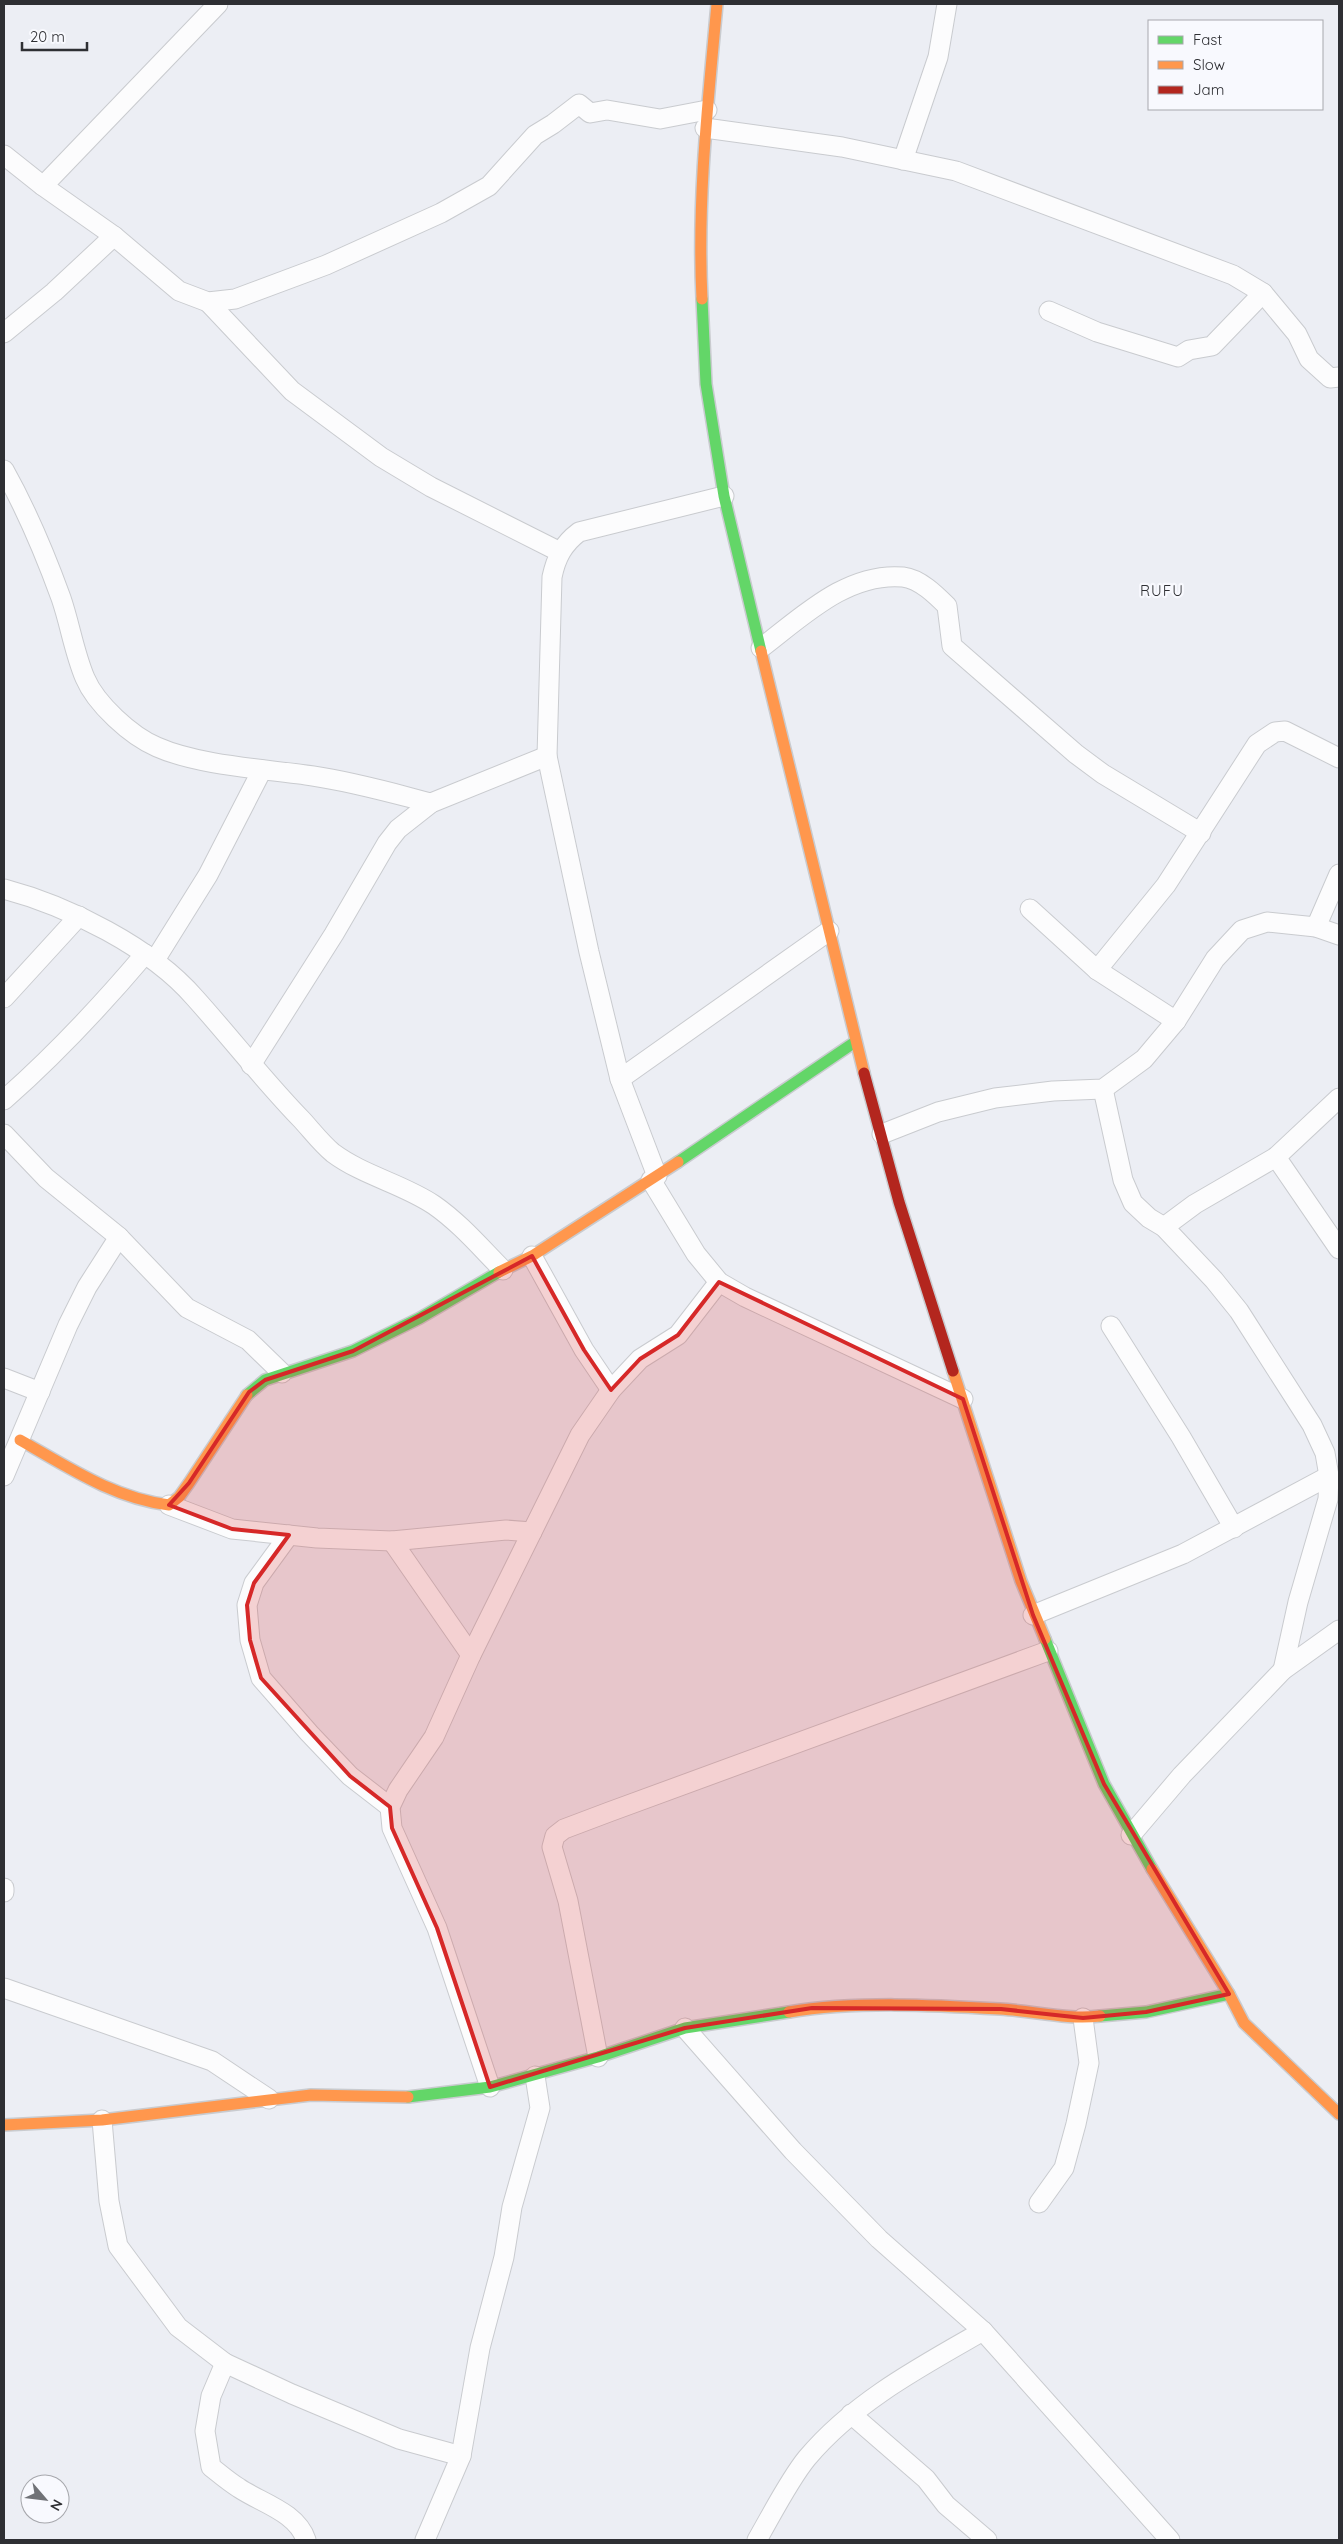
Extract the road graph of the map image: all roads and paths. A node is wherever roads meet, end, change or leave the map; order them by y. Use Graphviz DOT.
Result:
graph roads {
  1 [pos="218,4"];
  2 [pos="717,4"];
  3 [pos="947,4"];
  4 [pos="706,119"];
  5 [pos="4,155"];
  6 [pos="903,160"];
  7 [pos="43,186"];
  8 [pos="114,236"];
  9 [pos="1263,293"];
  10 [pos="208,302"];
  11 [pos="1049,311"];
  12 [pos="4,333"];
  13 [pos="1339,377"];
  14 [pos="4,470"];
  15 [pos="724,496"];
  16 [pos="560,552"];
  17 [pos="761,648"];
  18 [pos="547,756"];
  19 [pos="1339,758"];
  20 [pos="262,770"];
  21 [pos="431,804"];
  22 [pos="1201,833"];
  23 [pos="1339,874"];
  24 [pos="4,889"];
  25 [pos="1030,909"];
  26 [pos="79,916"];
  27 [pos="1316,927"];
  28 [pos="829,931"];
  29 [pos="1339,935"];
  30 [pos="150,957"];
  31 [pos="1097,970"];
  32 [pos="4,998"];
  33 [pos="1176,1021"];
  34 [pos="855,1042"];
  35 [pos="251,1064"];
  36 [pos="620,1079"];
  37 [pos="1103,1089"];
  38 [pos="1339,1098"];
  39 [pos="4,1100"];
  40 [pos="4,1134"];
  41 [pos="882,1134"];
  42 [pos="1276,1157"];
  43 [pos="654,1178"];
  44 [pos="1164,1228"];
  45 [pos="119,1237"];
  46 [pos="1339,1249"];
  47 [pos="532,1256"];
  48 [pos="503,1270"];
  49 [pos="718,1282"];
  50 [pos="1111,1326"];
  51 [pos="282,1373"];
  52 [pos="4,1378"];
  53 [pos="611,1390"];
  54 [pos="40,1392"];
  55 [pos="963,1400"];
  56 [pos="20,1440"];
  57 [pos="4,1476"];
  58 [pos="1329,1476"];
  59 [pos="170,1505"];
  60 [pos="1234,1528"];
  61 [pos="532,1532"];
  62 [pos="289,1535"];
  63 [pos="392,1541"];
  64 [pos="1033,1615"];
  65 [pos="1339,1630"];
  66 [pos="1048,1651"];
  67 [pos="471,1656"];
  68 [pos="1283,1670"];
  69 [pos="390,1807"];
  70 [pos="1131,1835"];
  71 [pos="4,1888"];
  72 [pos="4,1892"];
  73 [pos="4,1988"];
  74 [pos="1229,1994"];
  75 [pos="1083,2018"];
  76 [pos="686,2028"];
  77 [pos="598,2057"];
  78 [pos="535,2076"];
  79 [pos="490,2087"];
  80 [pos="268,2099"];
  81 [pos="1339,2114"];
  82 [pos="102,2120"];
  83 [pos="4,2125"];
  84 [pos="1039,2203"];
  85 [pos="983,2331"];
  86 [pos="225,2363"];
  87 [pos="851,2414"];
  88 [pos="461,2456"];
  89 [pos="306,2540"];
  90 [pos="425,2540"];
  91 [pos="757,2540"];
  92 [pos="987,2540"];
  93 [pos="1170,2540"];
  1 -- 7 [label="street"];
  2 -- 4 [label="street"];
  3 -- 6 [label="street"];
  4 -- 6 [label="street"];
  4 -- 10 [label="street"];
  4 -- 15 [label="street"];
  5 -- 7 [label="street"];
  6 -- 9 [label="street"];
  7 -- 8 [label="street"];
  8 -- 10 [label="street"];
  8 -- 12 [label="street"];
  9 -- 11 [label="street"];
  9 -- 13 [label="street"];
  10 -- 16 [label="street"];
  14 -- 20 [label="street"];
  15 -- 16 [label="street"];
  15 -- 17 [label="street"];
  16 -- 18 [label="street"];
  17 -- 22 [label="street"];
  17 -- 28 [label="street"];
  18 -- 21 [label="street"];
  18 -- 36 [label="street"];
  19 -- 22 [label="street"];
  20 -- 21 [label="street"];
  20 -- 30 [label="street"];
  21 -- 35 [label="street"];
  22 -- 31 [label="street"];
  23 -- 27 [label="street"];
  24 -- 26 [label="street"];
  25 -- 31 [label="street"];
  26 -- 30 [label="street"];
  26 -- 32 [label="street"];
  27 -- 29 [label="street"];
  27 -- 33 [label="street"];
  28 -- 34 [label="street"];
  28 -- 36 [label="street"];
  30 -- 35 [label="street"];
  30 -- 39 [label="street"];
  31 -- 33 [label="street"];
  33 -- 37 [label="street"];
  34 -- 41 [label="street"];
  34 -- 43 [label="street"];
  35 -- 48 [label="street"];
  36 -- 43 [label="street"];
  37 -- 41 [label="street"];
  37 -- 44 [label="street"];
  38 -- 42 [label="street"];
  40 -- 45 [label="street"];
  41 -- 55 [label="street"];
  42 -- 44 [label="street"];
  42 -- 46 [label="street"];
  43 -- 47 [label="street"];
  43 -- 49 [label="street"];
  44 -- 58 [label="street"];
  45 -- 51 [label="street"];
  45 -- 54 [label="street"];
  47 -- 48 [label="street"];
  47 -- 53 [label="street"];
  48 -- 51 [label="street"];
  49 -- 53 [label="street"];
  49 -- 55 [label="street"];
  50 -- 60 [label="street"];
  51 -- 59 [label="street"];
  52 -- 54 [label="street"];
  53 -- 61 [label="street"];
  54 -- 56 [label="street"];
  55 -- 64 [label="street"];
  56 -- 57 [label="street"];
  56 -- 59 [label="street"];
  58 -- 60 [label="street"];
  58 -- 68 [label="street"];
  59 -- 62 [label="street"];
  60 -- 64 [label="street"];
  61 -- 63 [label="street"];
  61 -- 67 [label="street"];
  62 -- 63 [label="street"];
  62 -- 69 [label="street"];
  63 -- 67 [label="street"];
  64 -- 66 [label="street"];
  65 -- 68 [label="street"];
  66 -- 70 [label="street"];
  66 -- 77 [label="street"];
  67 -- 69 [label="street"];
  68 -- 70 [label="street"];
  69 -- 79 [label="street"];
  70 -- 74 [label="street"];
  71 -- 72 [label="street"];
  73 -- 80 [label="street"];
  74 -- 75 [label="street"];
  74 -- 81 [label="street"];
  75 -- 76 [label="street"];
  75 -- 84 [label="street"];
  76 -- 77 [label="street"];
  76 -- 85 [label="street"];
  77 -- 78 [label="street"];
  78 -- 79 [label="street"];
  78 -- 88 [label="street"];
  79 -- 80 [label="street"];
  80 -- 82 [label="street"];
  82 -- 83 [label="street"];
  82 -- 86 [label="street"];
  85 -- 87 [label="street"];
  85 -- 93 [label="street"];
  86 -- 88 [label="street"];
  86 -- 89 [label="street"];
  87 -- 91 [label="street"];
  87 -- 92 [label="street"];
  88 -- 90 [label="street"];
}
